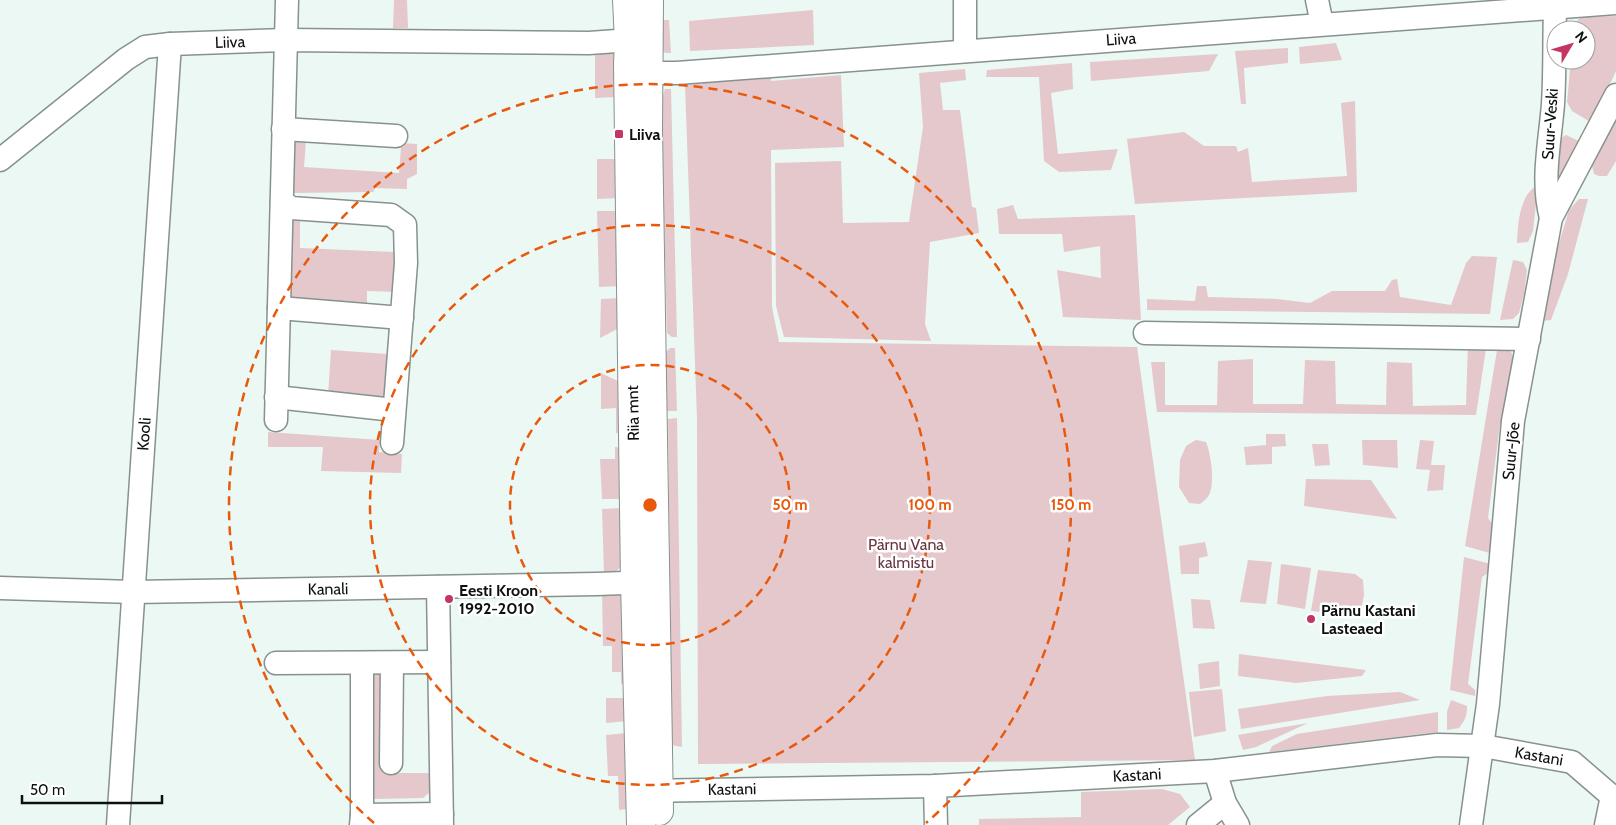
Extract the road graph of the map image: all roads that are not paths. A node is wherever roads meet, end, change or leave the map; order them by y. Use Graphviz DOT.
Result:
graph roads {
  1 [pos="287,0"];
  2 [pos="627,0"];
  3 [pos="650,0"];
  4 [pos="965,0"];
  5 [pos="1317,0"];
  6 [pos="1616,2"];
  7 [pos="1553,4"];
  8 [pos="1322,24"];
  9 [pos="286,40"];
  10 [pos="170,44"];
  11 [pos="965,51"];
  12 [pos="639,54"];
  13 [pos="1616,95"];
  14 [pos="283,129"];
  15 [pos="396,136"];
  16 [pos="0,160"];
  17 [pos="282,201"];
  18 [pos="1552,218"];
  19 [pos="279,308"];
  20 [pos="402,318"];
  21 [pos="1145,333"];
  22 [pos="1529,338"];
  23 [pos="276,397"];
  24 [pos="394,410"];
  25 [pos="276,420"];
  26 [pos="392,443"];
  27 [pos="646,582"];
  28 [pos="438,587"];
  29 [pos="0,588"];
  30 [pos="133,592"];
  31 [pos="439,662"];
  32 [pos="276,663"];
  33 [pos="392,663"];
  34 [pos="362,664"];
  35 [pos="1482,746"];
  36 [pos="391,763"];
  37 [pos="1215,771"];
  38 [pos="935,786"];
  39 [pos="650,791"];
  40 [pos="1614,798"];
  41 [pos="1226,803"];
  42 [pos="361,820"];
  43 [pos="442,820"];
  44 [pos="118,825"];
  45 [pos="641,825"];
  46 [pos="660,825"];
  47 [pos="936,825"];
  48 [pos="1198,825"];
  49 [pos="1238,825"];
  50 [pos="1471,825"];
  51 [pos="1606,825"];
  1 -- 9 [label="street"];
  2 -- 12 [label="main road, Riia mnt"];
  3 -- 12 [label="main road, Riia mnt"];
  4 -- 11 [label="street"];
  5 -- 8 [label="street"];
  6 -- 7 [label="street, Liiva"];
  7 -- 8 [label="street, Liiva"];
  7 -- 18 [label="street, Suur-Veski"];
  8 -- 11 [label="street, Liiva"];
  9 -- 10 [label="street, Liiva"];
  9 -- 12 [label="street, Liiva"];
  9 -- 14 [label="street"];
  10 -- 16 [label="street, Liiva"];
  10 -- 30 [label="street, Kooli"];
  11 -- 12 [label="street, Liiva"];
  12 -- 27 [label="main road, Riia mnt"];
  13 -- 18 [label="street, Suur-Jõe"];
  14 -- 15 [label="street"];
  14 -- 17 [label="street"];
  17 -- 19 [label="street"];
  17 -- 20 [label="street"];
  18 -- 22 [label="street, Suur-Jõe"];
  19 -- 20 [label="street"];
  19 -- 23 [label="street"];
  20 -- 24 [label="street"];
  21 -- 22 [label="street"];
  22 -- 35 [label="street, Suur-Jõe"];
  23 -- 24 [label="street"];
  23 -- 25 [label="street"];
  24 -- 26 [label="street"];
  27 -- 28 [label="street, Kanali"];
  27 -- 39 [label="main road, Riia mnt"];
  28 -- 30 [label="street, Kanali"];
  28 -- 31 [label="street"];
  29 -- 30 [label="street, Kanali"];
  30 -- 44 [label="street, Kooli"];
  31 -- 33 [label="street"];
  31 -- 43 [label="street"];
  32 -- 34 [label="street"];
  33 -- 34 [label="street"];
  33 -- 36 [label="street"];
  34 -- 42 [label="street"];
  35 -- 37 [label="street, Kastani"];
  35 -- 40 [label="street, Kastani"];
  35 -- 50 [label="street, Suur-Jõe"];
  37 -- 38 [label="street, Kastani"];
  37 -- 41 [label="street"];
  38 -- 39 [label="street, Kastani"];
  38 -- 47 [label="street"];
  39 -- 45 [label="main road, Riia mnt"];
  39 -- 46 [label="main road, Riia mnt"];
  40 -- 51 [label="street"];
  41 -- 48 [label="street"];
  41 -- 49 [label="street"];
  42 -- 43 [label="street"];
}
